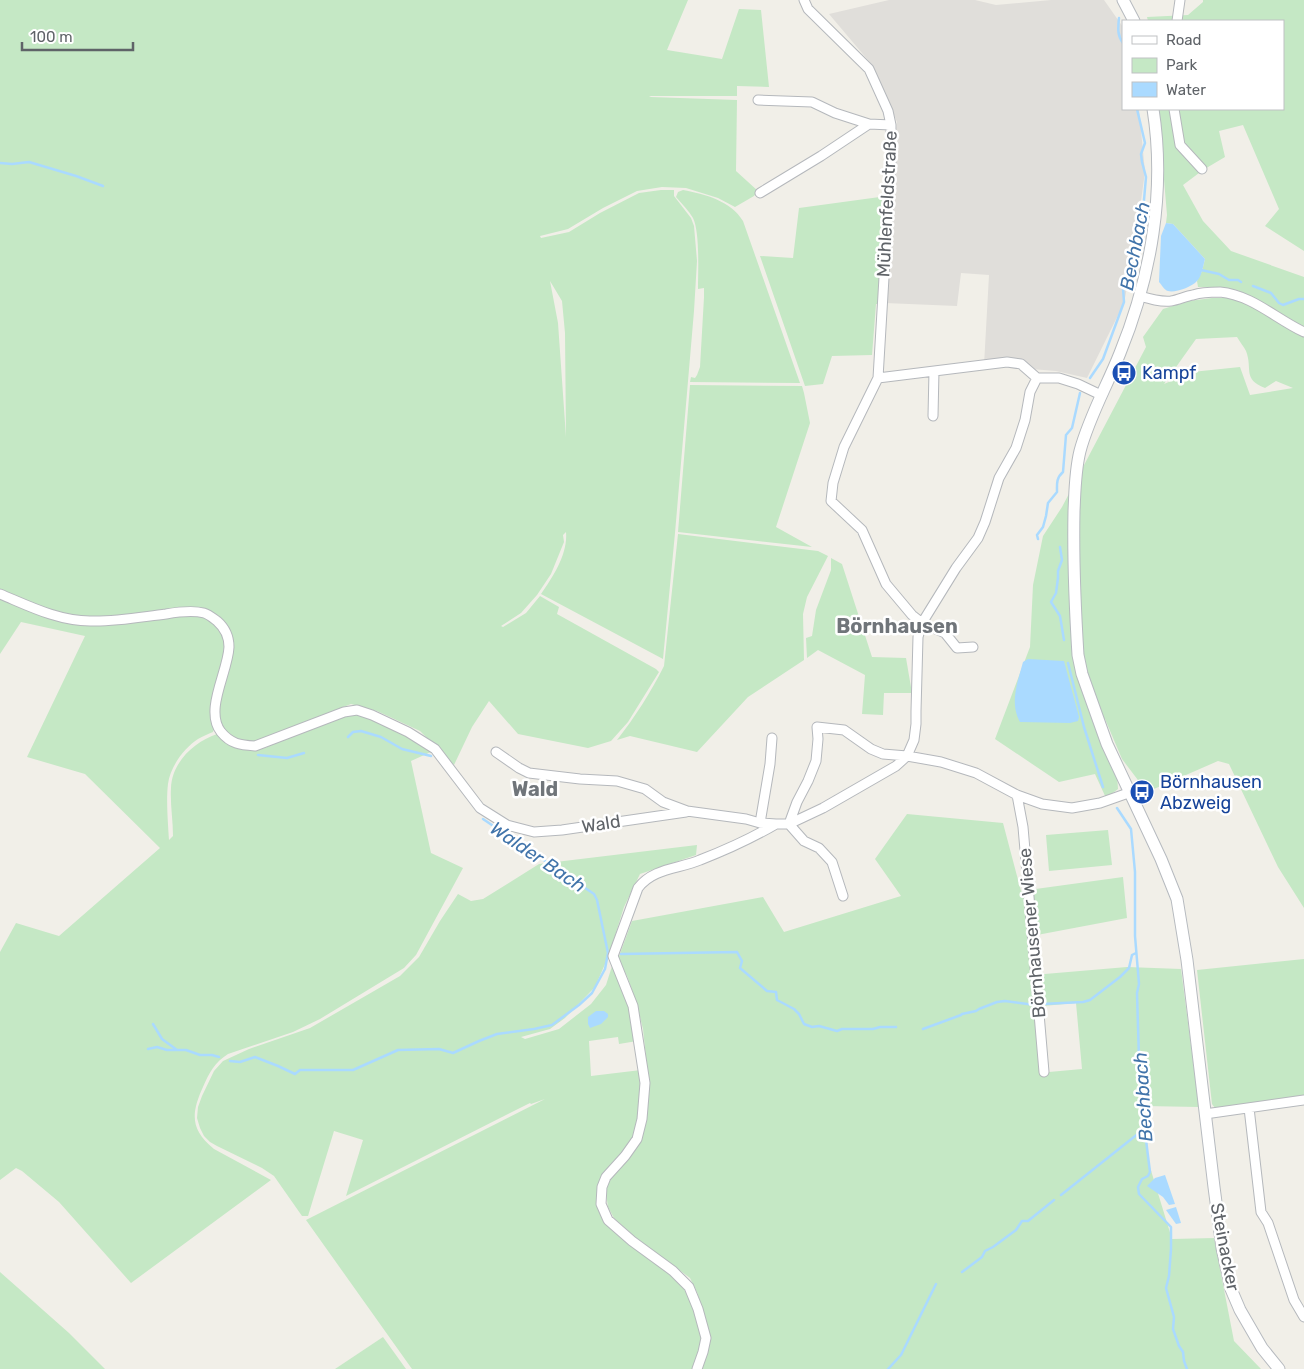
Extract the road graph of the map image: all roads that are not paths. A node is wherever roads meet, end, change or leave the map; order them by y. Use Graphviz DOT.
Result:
graph roads {
  1 [pos="804,0"];
  2 [pos="1123,0"];
  3 [pos="1180,0"];
  4 [pos="1133,20"];
  5 [pos="1177,20"];
  6 [pos="758,100"];
  7 [pos="1153,110"];
  8 [pos="1174,110"];
  9 [pos="869,124"];
  10 [pos="891,125"];
  11 [pos="1202,169"];
  12 [pos="760,193"];
  13 [pos="1140,296"];
  14 [pos="1304,332"];
  15 [pos="934,371"];
  16 [pos="878,378"];
  17 [pos="1037,378"];
  18 [pos="1100,398"];
  19 [pos="933,416"];
  20 [pos="0,594"];
  21 [pos="922,624"];
  22 [pos="973,647"];
  23 [pos="772,738"];
  24 [pos="496,752"];
  25 [pos="907,756"];
  26 [pos="1131,792"];
  27 [pos="1017,795"];
  28 [pos="687,812"];
  29 [pos="760,823"];
  30 [pos="776,824"];
  31 [pos="789,824"];
  32 [pos="843,896"];
  33 [pos="1044,1072"];
  34 [pos="1304,1100"];
  35 [pos="1249,1108"];
  36 [pos="1205,1114"];
  37 [pos="1304,1317"];
  38 [pos="697,1369"];
  39 [pos="1279,1369"];
  1 -- 10 [label="street, Mühlenfeldstraße"];
  2 -- 4 [label="main road"];
  3 -- 5 [label="street"];
  6 -- 9 [label="street"];
  7 -- 13 [label="main road, Steinacker"];
  8 -- 11 [label="street"];
  9 -- 10 [label="street"];
  9 -- 12 [label="street"];
  10 -- 16 [label="street, Mühlenfeldstraße"];
  13 -- 14 [label="street"];
  13 -- 18 [label="main road, Steinacker"];
  15 -- 16 [label="street"];
  15 -- 17 [label="street"];
  15 -- 19 [label="street"];
  16 -- 21 [label="street"];
  17 -- 18 [label="street"];
  17 -- 21 [label="street"];
  18 -- 26 [label="main road, Steinacker"];
  20 -- 28 [label="street, Wald"];
  21 -- 22 [label="street"];
  21 -- 25 [label="street"];
  23 -- 29 [label="street"];
  24 -- 28 [label="street"];
  25 -- 27 [label="street"];
  25 -- 31 [label="street"];
  25 -- 31 [label="street"];
  26 -- 27 [label="street"];
  26 -- 36 [label="main road, Steinacker"];
  27 -- 33 [label="street, Börnhausener Wiese"];
  28 -- 29 [label="street"];
  29 -- 30 [label="street"];
  30 -- 31 [label="street"];
  30 -- 38 [label="street"];
  31 -- 32 [label="street"];
  34 -- 35 [label="street"];
  35 -- 36 [label="street"];
  35 -- 37 [label="street"];
  36 -- 39 [label="main road, Steinacker"];
}
